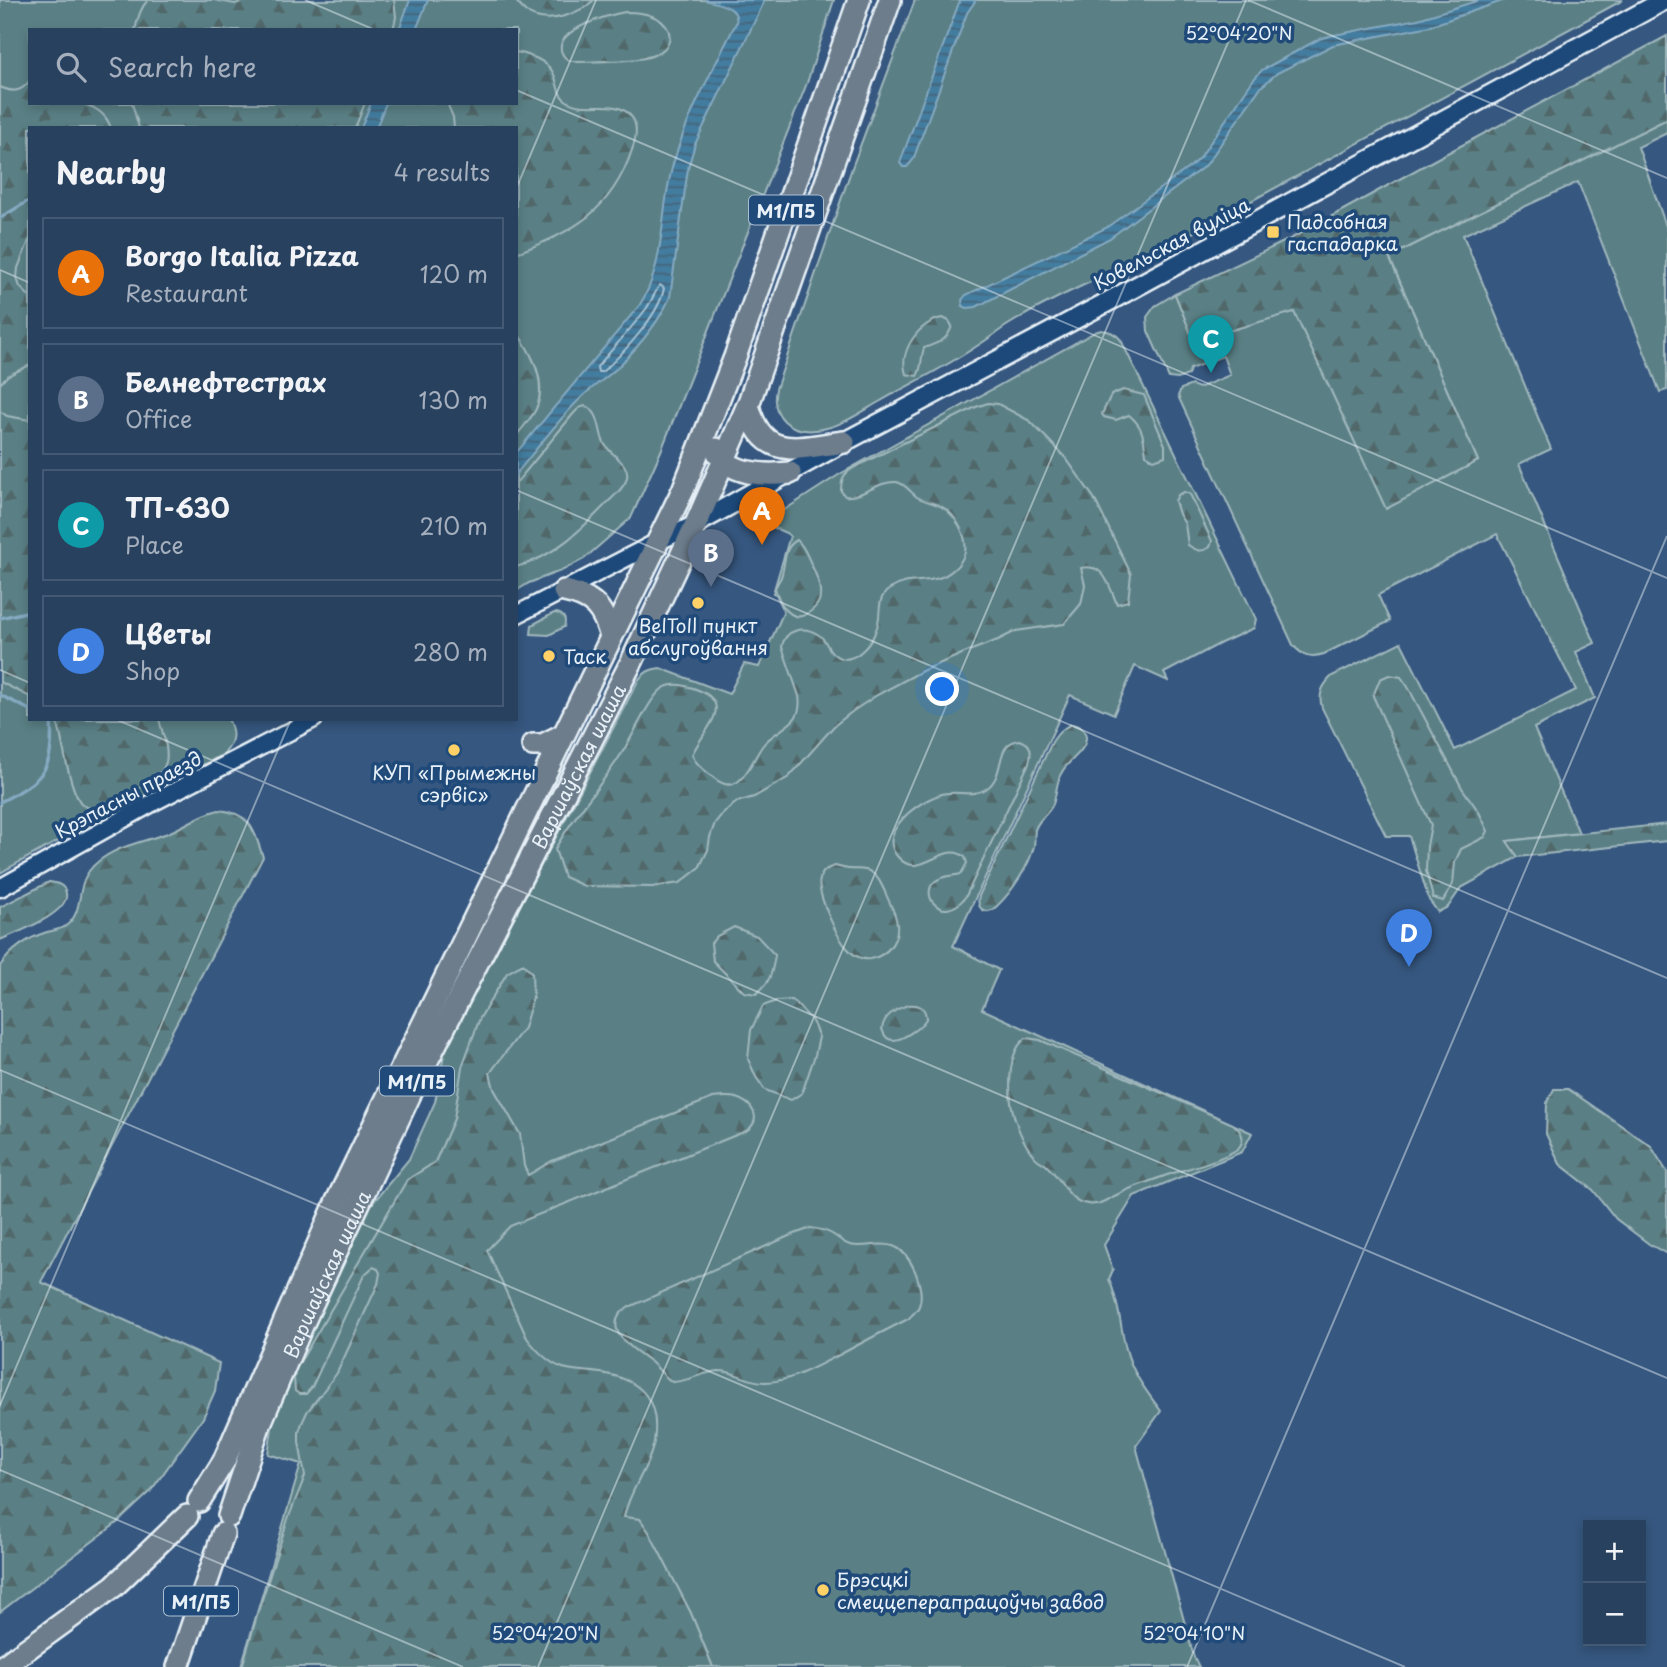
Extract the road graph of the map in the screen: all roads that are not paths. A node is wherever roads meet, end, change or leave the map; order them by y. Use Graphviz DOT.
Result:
graph roads {
  1 [pos="859,0"];
  2 [pos="890,0"];
  3 [pos="1665,0"];
  4 [pos="748,405"];
  5 [pos="711,419"];
  6 [pos="844,442"];
  7 [pos="723,460"];
  8 [pos="790,473"];
  9 [pos="696,524"];
  10 [pos="659,541"];
  11 [pos="564,591"];
  12 [pos="518,614"];
  13 [pos="611,637"];
  14 [pos="310,721"];
  15 [pos="563,735"];
  16 [pos="533,745"];
  17 [pos="500,862"];
  18 [pos="523,874"];
  19 [pos="0,888"];
  20 [pos="2,1667"];
  21 [pos="178,1667"];
  1 -- 5 [label="highway, Варшаўская шаша / М1/П5"];
  2 -- 4 [label="highway, Варшаўская шаша / М1/П5"];
  3 -- 6 [label="main road, Ковельская вуліца"];
  4 -- 6 [label="highway"];
  4 -- 7 [label="highway, Варшаўская шаша / М1/П5"];
  5 -- 7 [label="highway"];
  5 -- 10 [label="highway, Варшаўская шаша / М1/П5"];
  6 -- 8 [label="main road, Ковельская вуліца"];
  7 -- 8 [label="highway"];
  7 -- 9 [label="highway, Варшаўская шаша / М1/П5"];
  8 -- 9 [label="main road, Ковельская вуліца"];
  9 -- 10 [label="street"];
  9 -- 18 [label="highway, Варшаўская шаша / М1/П5"];
  10 -- 11 [label="street"];
  10 -- 13 [label="highway, Варшаўская шаша / М1/П5"];
  11 -- 12 [label="street"];
  11 -- 13 [label="highway"];
  13 -- 15 [label="highway, Варшаўская шаша / М1/П5"];
  14 -- 19 [label="street, Крэпасны праезд"];
  15 -- 16 [label="highway"];
  15 -- 17 [label="highway, Варшаўская шаша / М1/П5"];
  17 -- 18 [label="highway"];
  17 -- 20 [label="highway, Варшаўская шаша / М1/П5"];
  18 -- 21 [label="highway, Варшаўская шаша / М1/П5"];
}
